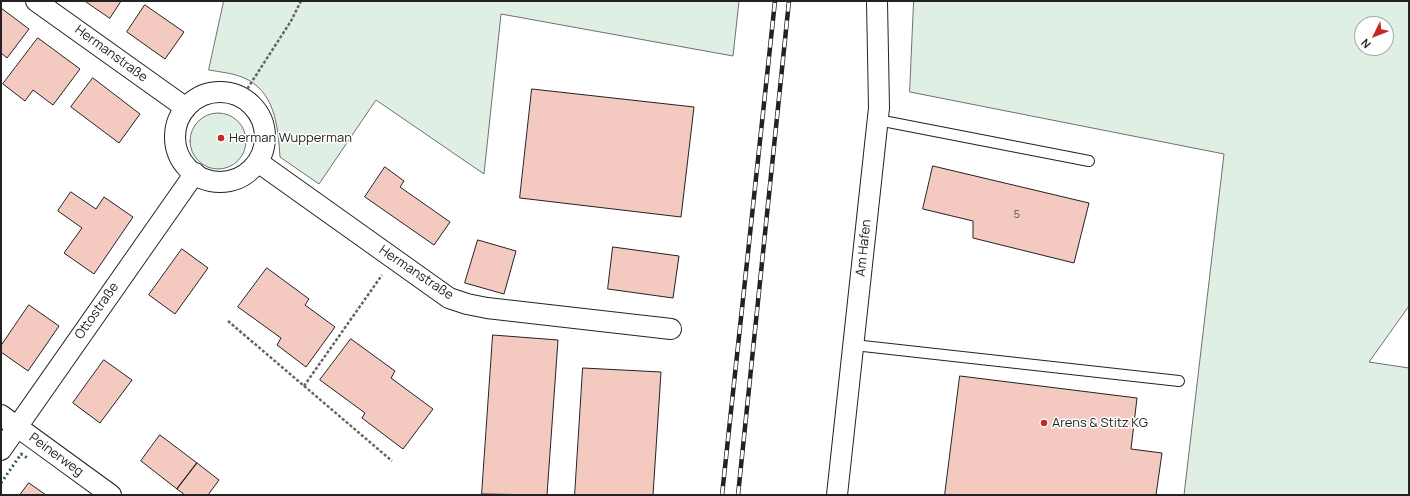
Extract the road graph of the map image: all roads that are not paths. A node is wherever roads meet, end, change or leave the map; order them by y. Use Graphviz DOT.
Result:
graph roads {
  1 [pos="36,1"];
  2 [pos="877,1"];
  3 [pos="186,108"];
  4 [pos="878,120"];
  5 [pos="1089,161"];
  6 [pos="258,162"];
  7 [pos="195,173"];
  8 [pos="671,329"];
  9 [pos="854,345"];
  10 [pos="1179,381"];
  11 [pos="9,420"];
  12 [pos="1,450"];
  13 [pos="111,495"];
  14 [pos="837,495"];
  1 -- 3 [label="street, Hermanstraße"];
  2 -- 4 [label="street, Am Hafen"];
  3 -- 6 [label="street"];
  3 -- 7 [label="street"];
  4 -- 5 [label="lane"];
  4 -- 9 [label="street, Am Hafen"];
  6 -- 7 [label="street"];
  6 -- 8 [label="street, Hermanstraße"];
  7 -- 11 [label="street, Ottostraße"];
  9 -- 10 [label="lane"];
  9 -- 14 [label="street, Am Hafen"];
  11 -- 12 [label="street, Ottostraße"];
  11 -- 13 [label="street, Peinerweg"];
}
